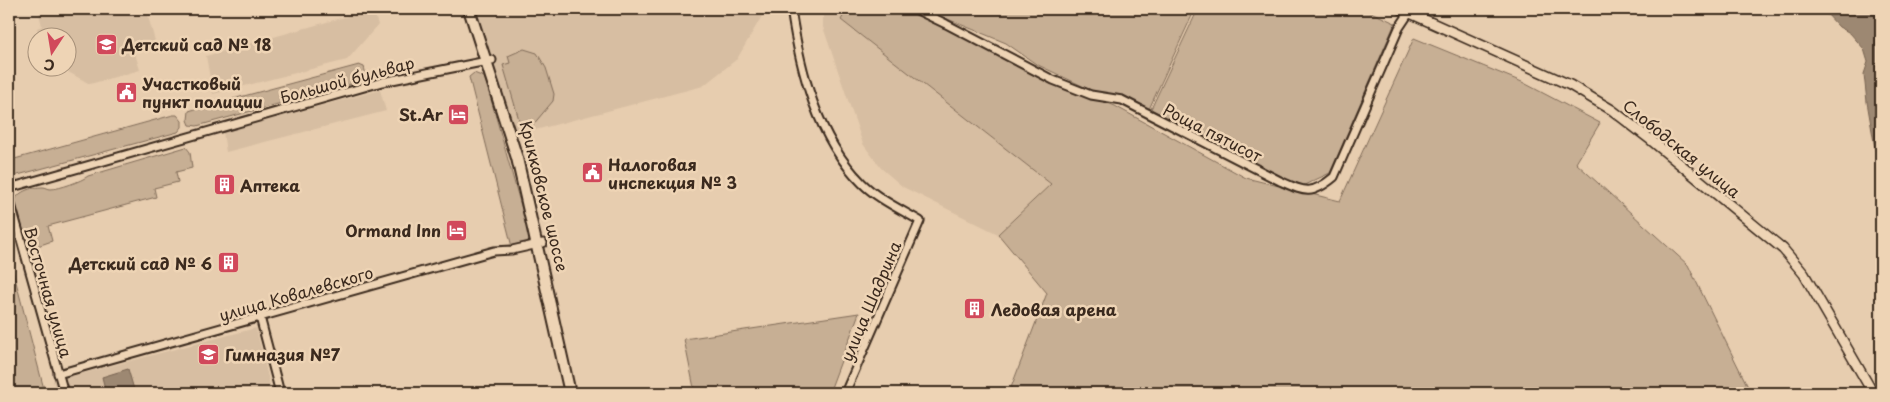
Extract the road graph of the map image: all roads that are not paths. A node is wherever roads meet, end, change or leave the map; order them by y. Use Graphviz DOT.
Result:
graph roads {
  1 [pos="469,9"];
  2 [pos="476,9"];
  3 [pos="791,9"];
  4 [pos="914,9"];
  5 [pos="1400,9"];
  6 [pos="1410,13"];
  7 [pos="488,61"];
  8 [pos="9,188"];
  9 [pos="9,197"];
  10 [pos="540,244"];
  11 [pos="260,318"];
  12 [pos="58,374"];
  13 [pos="64,393"];
  14 [pos="280,393"];
  15 [pos="570,393"];
  16 [pos="576,393"];
  17 [pos="845,393"];
  18 [pos="1873,393"];
  1 -- 7 [label="main road"];
  2 -- 7 [label="main road, Крикковское шоссе"];
  3 -- 17 [label="street, улица Шадрина"];
  4 -- 6 [label="street, Роща пятисот"];
  5 -- 6 [label="street, Слободская улица"];
  6 -- 18 [label="street, Слободская улица"];
  7 -- 8 [label="street, Большой бульвар"];
  7 -- 10 [label="main road, Крикковское шоссе"];
  9 -- 12 [label="street, Восточная улица"];
  10 -- 11 [label="street, улица Ковалевского"];
  10 -- 15 [label="main road"];
  10 -- 16 [label="main road, Крикковское шоссе"];
  11 -- 12 [label="street, улица Ковалевского"];
  11 -- 14 [label="street"];
  12 -- 13 [label="street, Восточная улица"];
}
